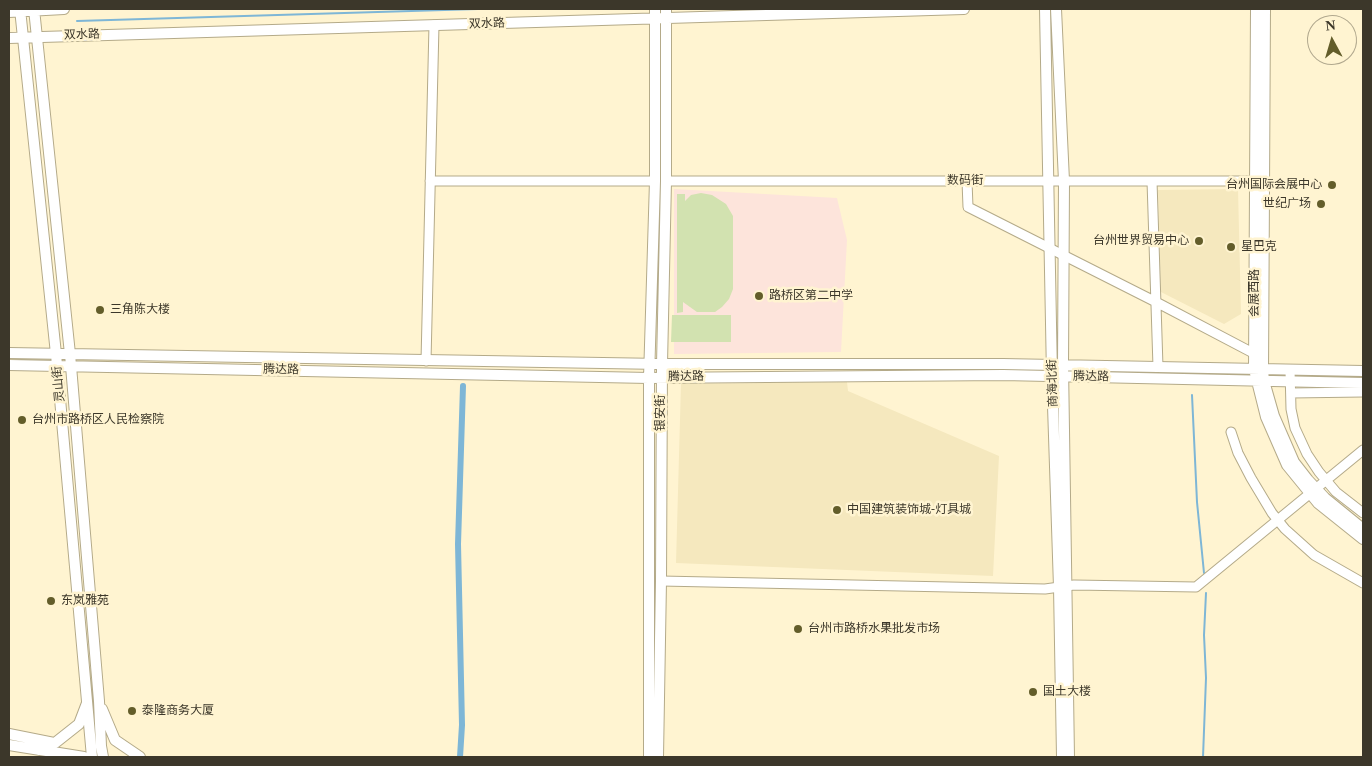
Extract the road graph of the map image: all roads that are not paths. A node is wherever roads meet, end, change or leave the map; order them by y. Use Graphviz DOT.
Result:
graph roads {
  1 [pos="34,9"];
  2 [pos="64,9"];
  3 [pos="964,9"];
  4 [pos="1045,9"];
  5 [pos="1056,9"];
  6 [pos="1256,9"];
  7 [pos="1265,9"];
  8 [pos="20,10"];
  9 [pos="9,12"];
  10 [pos="655,14"];
  11 [pos="666,14"];
  12 [pos="434,25"];
  13 [pos="37,37"];
  14 [pos="9,38"];
  15 [pos="22,38"];
  16 [pos="666,180"];
  17 [pos="430,181"];
  18 [pos="655,181"];
  19 [pos="967,181"];
  20 [pos="1049,181"];
  21 [pos="1064,181"];
  22 [pos="1152,181"];
  23 [pos="1260,181"];
  24 [pos="1050,249"];
  25 [pos="1062,255"];
  26 [pos="1156,302"];
  27 [pos="9,353"];
  28 [pos="56,354"];
  29 [pos="70,354"];
  30 [pos="1254,354"];
  31 [pos="426,361"];
  32 [pos="650,363"];
  33 [pos="662,364"];
  34 [pos="9,365"];
  35 [pos="1058,365"];
  36 [pos="58,366"];
  37 [pos="71,366"];
  38 [pos="1158,367"];
  39 [pos="1259,370"];
  40 [pos="1290,370"];
  41 [pos="1363,371"];
  42 [pos="1052,376"];
  43 [pos="1063,376"];
  44 [pos="649,378"];
  45 [pos="661,378"];
  46 [pos="1260,381"];
  47 [pos="1290,381"];
  48 [pos="1363,383"];
  49 [pos="1363,392"];
  50 [pos="1291,393"];
  51 [pos="1231,432"];
  52 [pos="1363,450"];
  53 [pos="1326,481"];
  54 [pos="1313,491"];
  55 [pos="1363,513"];
  56 [pos="1278,520"];
  57 [pos="1363,529"];
  58 [pos="1363,540"];
  59 [pos="661,581"];
  60 [pos="1363,583"];
  61 [pos="1063,587"];
  62 [pos="99,700"];
  63 [pos="88,702"];
  64 [pos="9,734"];
  65 [pos="55,744"];
  66 [pos="9,745"];
  67 [pos="39,750"];
  68 [pos="84,757"];
  69 [pos="92,757"];
  70 [pos="103,757"];
  71 [pos="140,757"];
  72 [pos="649,757"];
  73 [pos="658,757"];
  74 [pos="1062,757"];
  75 [pos="1069,757"];
  1 -- 2 [label="main road"];
  1 -- 8 [label="main road"];
  1 -- 13 [label="main road, 灵山街"];
  3 -- 11 [label="main road, 双水路"];
  4 -- 20 [label="main road, 商海北街"];
  5 -- 21 [label="main road, 商海北街"];
  6 -- 23 [label="main road, 会展西路"];
  7 -- 23 [label="main road, 会展西路"];
  8 -- 9 [label="main road"];
  8 -- 15 [label="main road, 灵山街"];
  10 -- 11 [label="main road, 双水路"];
  10 -- 12 [label="main road, 双水路"];
  10 -- 18 [label="main road, 银安街"];
  11 -- 16 [label="main road, 银安街"];
  12 -- 13 [label="main road, 双水路"];
  12 -- 17 [label="street"];
  13 -- 15 [label="main road, 双水路"];
  13 -- 29 [label="main road, 灵山街"];
  14 -- 15 [label="main road, 双水路"];
  15 -- 28 [label="main road, 灵山街"];
  16 -- 19 [label="street, 数码街"];
  16 -- 33 [label="main road, 银安街"];
  17 -- 18 [label="street"];
  17 -- 31 [label="street"];
  18 -- 32 [label="main road, 银安街"];
  19 -- 20 [label="street, 数码街"];
  19 -- 24 [label="street"];
  20 -- 21 [label="street, 数码街"];
  20 -- 24 [label="main road, 商海北街"];
  21 -- 22 [label="street, 数码街"];
  21 -- 25 [label="main road, 商海北街"];
  22 -- 23 [label="street, 数码街"];
  22 -- 26 [label="street"];
  23 -- 30 [label="main road, 会展西路"];
  23 -- 39 [label="main road, 会展西路"];
  24 -- 25 [label="street"];
  24 -- 35 [label="main road, 商海北街"];
  25 -- 26 [label="street"];
  25 -- 35 [label="main road, 商海北街"];
  26 -- 30 [label="street"];
  26 -- 38 [label="street"];
  27 -- 28 [label="main road, 腾达路"];
  28 -- 29 [label="main road, 腾达路"];
  28 -- 36 [label="main road, 灵山街"];
  29 -- 31 [label="main road, 腾达路"];
  29 -- 37 [label="main road, 灵山街"];
  30 -- 39 [label="main road, 会展西路"];
  31 -- 32 [label="main road, 腾达路"];
  32 -- 33 [label="main road, 腾达路"];
  32 -- 44 [label="main road, 银安街"];
  33 -- 35 [label="main road, 腾达路"];
  33 -- 45 [label="main road, 银安街"];
  34 -- 36 [label="main road, 腾达路"];
  35 -- 38 [label="main road, 腾达路"];
  35 -- 42 [label="main road, 商海北街"];
  35 -- 43 [label="main road, 商海北街"];
  36 -- 37 [label="main road, 腾达路"];
  36 -- 63 [label="main road, 灵山街"];
  37 -- 44 [label="main road, 腾达路"];
  37 -- 62 [label="main road, 灵山街"];
  38 -- 39 [label="main road, 腾达路"];
  39 -- 40 [label="main road, 腾达路"];
  39 -- 46 [label="main road, 会展西路"];
  40 -- 41 [label="main road, 腾达路"];
  40 -- 47 [label="street"];
  42 -- 43 [label="main road, 腾达路"];
  42 -- 45 [label="main road, 腾达路"];
  42 -- 61 [label="main road, 商海北街"];
  43 -- 46 [label="main road, 腾达路"];
  43 -- 61 [label="main road, 商海北街"];
  44 -- 45 [label="main road, 腾达路"];
  44 -- 72 [label="main road, 银安街"];
  45 -- 59 [label="main road, 银安街"];
  46 -- 47 [label="main road, 腾达路"];
  46 -- 54 [label="main road, 会展西路"];
  47 -- 48 [label="main road, 腾达路"];
  47 -- 50 [label="street"];
  49 -- 50 [label="street"];
  50 -- 53 [label="street"];
  51 -- 56 [label="street"];
  52 -- 53 [label="street"];
  53 -- 54 [label="street"];
  53 -- 55 [label="street"];
  54 -- 56 [label="street"];
  54 -- 57 [label="main road, 会展西路"];
  54 -- 58 [label="main road, 会展西路"];
  56 -- 60 [label="street"];
  56 -- 61 [label="street"];
  59 -- 61 [label="street"];
  59 -- 73 [label="main road, 银安街"];
  61 -- 74 [label="main road, 商海北街"];
  61 -- 75 [label="main road, 商海北街"];
  62 -- 70 [label="main road, 灵山街"];
  62 -- 71 [label="main road"];
  63 -- 65 [label="main road"];
  63 -- 69 [label="main road, 灵山街"];
  64 -- 65 [label="main road"];
  65 -- 67 [label="main road"];
  66 -- 67 [label="main road"];
  67 -- 68 [label="main road"];
}
